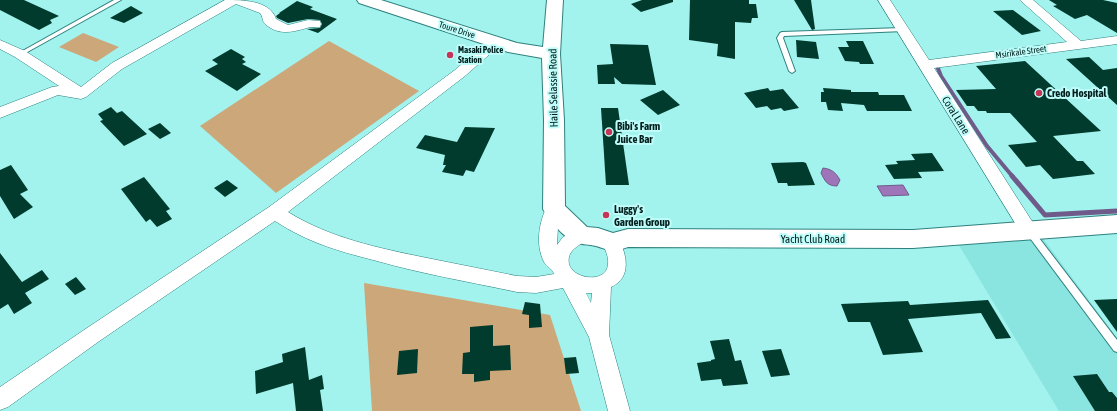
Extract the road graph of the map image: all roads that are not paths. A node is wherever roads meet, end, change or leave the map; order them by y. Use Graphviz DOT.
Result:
graph roads {
  1 [pos="118,0"];
  2 [pos="234,0"];
  3 [pos="238,0"];
  4 [pos="365,0"];
  5 [pos="555,0"];
  6 [pos="884,0"];
  7 [pos="1026,0"];
  8 [pos="315,24"];
  9 [pos="902,30"];
  10 [pos="1117,40"];
  11 [pos="495,42"];
  12 [pos="0,44"];
  13 [pos="1078,45"];
  14 [pos="20,54"];
  15 [pos="551,54"];
  16 [pos="925,65"];
  17 [pos="792,71"];
  18 [pos="81,94"];
  19 [pos="0,113"];
  20 [pos="554,209"];
  21 [pos="275,212"];
  22 [pos="1117,224"];
  23 [pos="1029,231"];
  24 [pos="581,235"];
  25 [pos="647,238"];
  26 [pos="612,243"];
  27 [pos="617,267"];
  28 [pos="564,272"];
  29 [pos="602,284"];
  30 [pos="599,335"];
  31 [pos="1117,348"];
  32 [pos="0,400"];
  33 [pos="619,411"];
  1 -- 14 [label="lane"];
  2 -- 18 [label="street"];
  3 -- 8 [label="street"];
  4 -- 11 [label="street, Toure Drive"];
  5 -- 15 [label="street, Haile Selassie Road"];
  6 -- 9 [label="street, Coral Lane"];
  7 -- 13 [label="street"];
  9 -- 16 [label="street, Coral Lane"];
  9 -- 17 [label="lane"];
  10 -- 13 [label="street, Msirikale Street"];
  11 -- 15 [label="street, Toure Drive"];
  11 -- 21 [label="street"];
  12 -- 14 [label="street"];
  13 -- 16 [label="street, Msirikale Street"];
  14 -- 18 [label="street"];
  15 -- 20 [label="street, Haile Selassie Road"];
  16 -- 23 [label="street, Coral Lane"];
  18 -- 19 [label="street"];
  20 -- 24 [label="street"];
  20 -- 28 [label="street"];
  21 -- 28 [label="street"];
  21 -- 32 [label="street"];
  22 -- 23 [label="street, Yacht Club Road"];
  23 -- 25 [label="street, Yacht Club Road"];
  23 -- 31 [label="lane"];
  24 -- 26 [label="street"];
  24 -- 28 [label="street"];
  25 -- 26 [label="street, Yacht Club Road"];
  25 -- 27 [label="street"];
  26 -- 27 [label="street"];
  27 -- 29 [label="street"];
  28 -- 29 [label="street"];
  28 -- 30 [label="street"];
  29 -- 30 [label="street"];
  30 -- 33 [label="street"];
}
